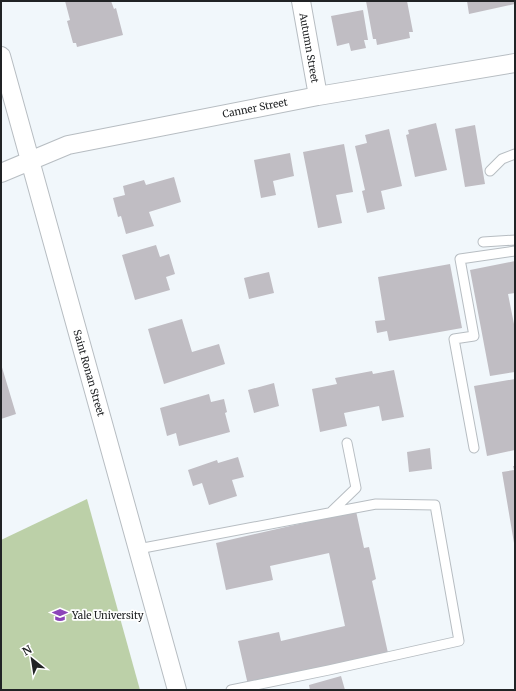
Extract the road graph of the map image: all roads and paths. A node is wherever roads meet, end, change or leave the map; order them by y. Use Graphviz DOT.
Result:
graph roads {
  1 [pos="301,1"];
  2 [pos="1,56"];
  3 [pos="515,63"];
  4 [pos="318,96"];
  5 [pos="515,154"];
  6 [pos="30,160"];
  7 [pos="490,171"];
  8 [pos="1,173"];
  9 [pos="515,240"];
  10 [pos="483,242"];
  11 [pos="515,251"];
  12 [pos="347,443"];
  13 [pos="474,448"];
  14 [pos="331,512"];
  15 [pos="138,549"];
  16 [pos="177,690"];
  17 [pos="231,690"];
  1 -- 4 [label="street, Autumn Street"];
  2 -- 6 [label="street, Saint Ronan Street"];
  3 -- 4 [label="street, Canner Street"];
  4 -- 6 [label="street, Canner Street"];
  5 -- 7 [label="lane"];
  6 -- 8 [label="street, Canner Street"];
  6 -- 15 [label="street, Saint Ronan Street"];
  9 -- 10 [label="lane"];
  11 -- 13 [label="lane"];
  12 -- 14 [label="lane"];
  14 -- 15 [label="lane"];
  14 -- 17 [label="lane"];
  15 -- 16 [label="street, Saint Ronan Street"];
}
